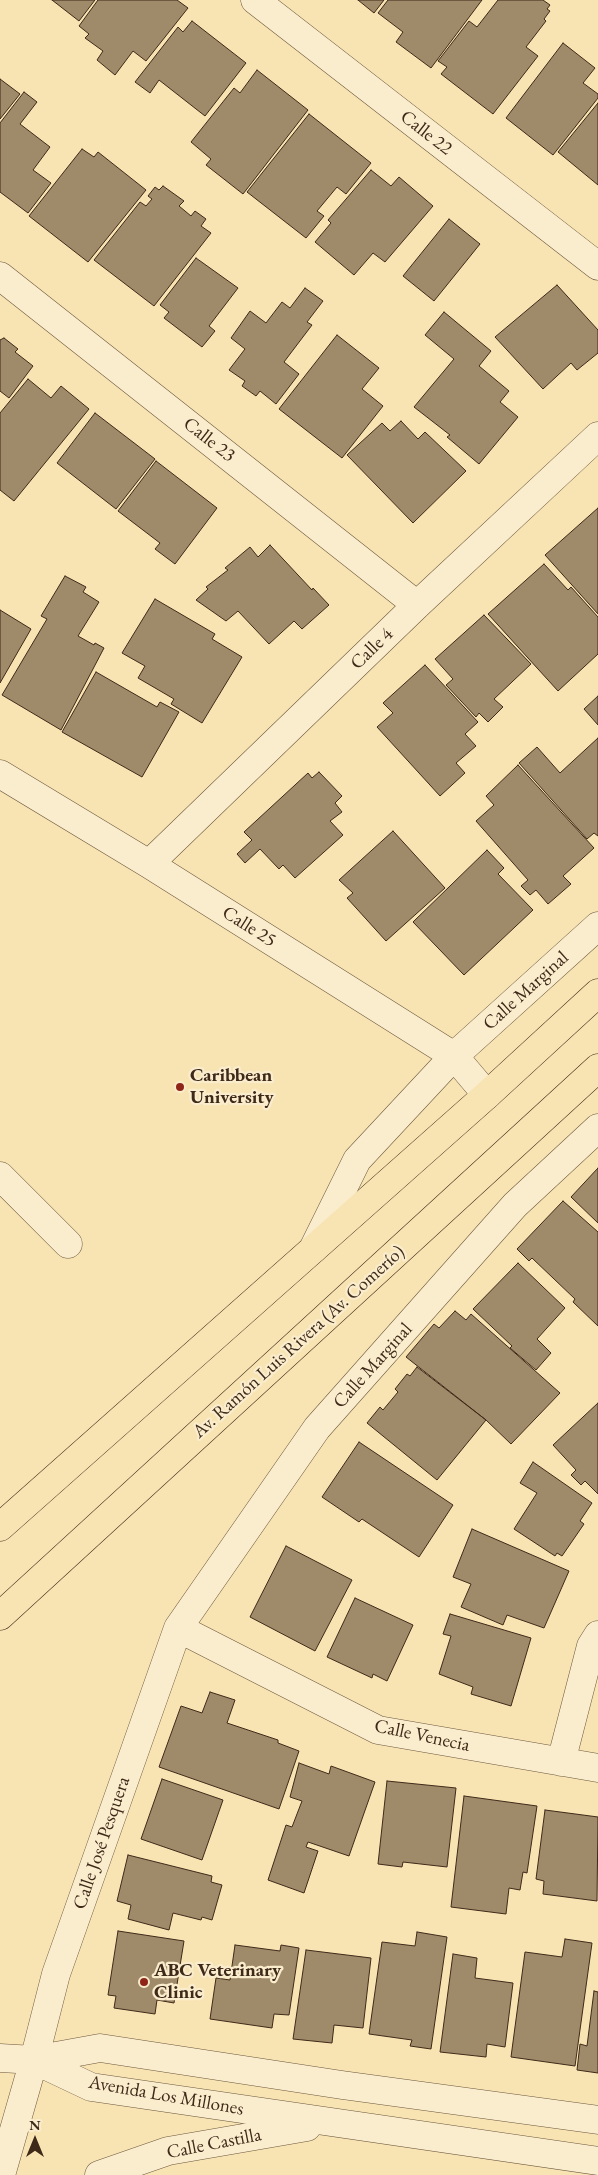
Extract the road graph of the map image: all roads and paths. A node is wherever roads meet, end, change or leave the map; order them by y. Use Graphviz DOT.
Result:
graph roads {
  1 [pos="255,0"];
  2 [pos="598,266"];
  3 [pos="0,276"];
  4 [pos="598,436"];
  5 [pos="417,605"];
  6 [pos="0,774"];
  7 [pos="149,864"];
  8 [pos="598,926"];
  9 [pos="598,993"];
  10 [pos="454,1056"];
  11 [pos="598,1068"];
  12 [pos="487,1095"];
  13 [pos="598,1128"];
  14 [pos="0,1176"];
  15 [pos="68,1244"];
  16 [pos="313,1248"];
  17 [pos="0,1527"];
  18 [pos="0,1616"];
  19 [pos="178,1628"];
  20 [pos="598,1635"];
  21 [pos="561,1762"];
  22 [pos="598,1768"];
  23 [pos="0,2058"];
  24 [pos="34,2060"];
  25 [pos="598,2120"];
  26 [pos="330,2123"];
  27 [pos="598,2161"];
  28 [pos="0,2175"];
  29 [pos="99,2175"];
  1 -- 2 [label="street, Calle 22"];
  3 -- 5 [label="street, Calle 23"];
  4 -- 5 [label="street, Calle 4"];
  5 -- 7 [label="street, Calle 4"];
  6 -- 7 [label="street, Calle 25"];
  7 -- 10 [label="street, Calle 25"];
  8 -- 10 [label="street, Calle Marginal"];
  9 -- 12 [label="main road"];
  10 -- 12 [label="street, Calle 25"];
  10 -- 16 [label="street, Calle Marginal"];
  11 -- 18 [label="main road, Av. Ramón Luis Rivera (Av. Comerío)"];
  12 -- 16 [label="main road"];
  13 -- 19 [label="street, Calle Marginal"];
  14 -- 15 [label="street"];
  16 -- 17 [label="main road"];
  19 -- 21 [label="street, Calle Venecia"];
  19 -- 24 [label="street, Calle José Pesquera"];
  20 -- 21 [label="street"];
  21 -- 22 [label="street, Calle Venecia"];
  23 -- 24 [label="street"];
  24 -- 25 [label="street, Avenida Los Millones"];
  24 -- 26 [label="street, Avenida Los Millones"];
  24 -- 28 [label="street, Calle José Pesquera"];
  26 -- 27 [label="street, Avenida Los Millones"];
  26 -- 29 [label="street, Calle Castilla"];
}
